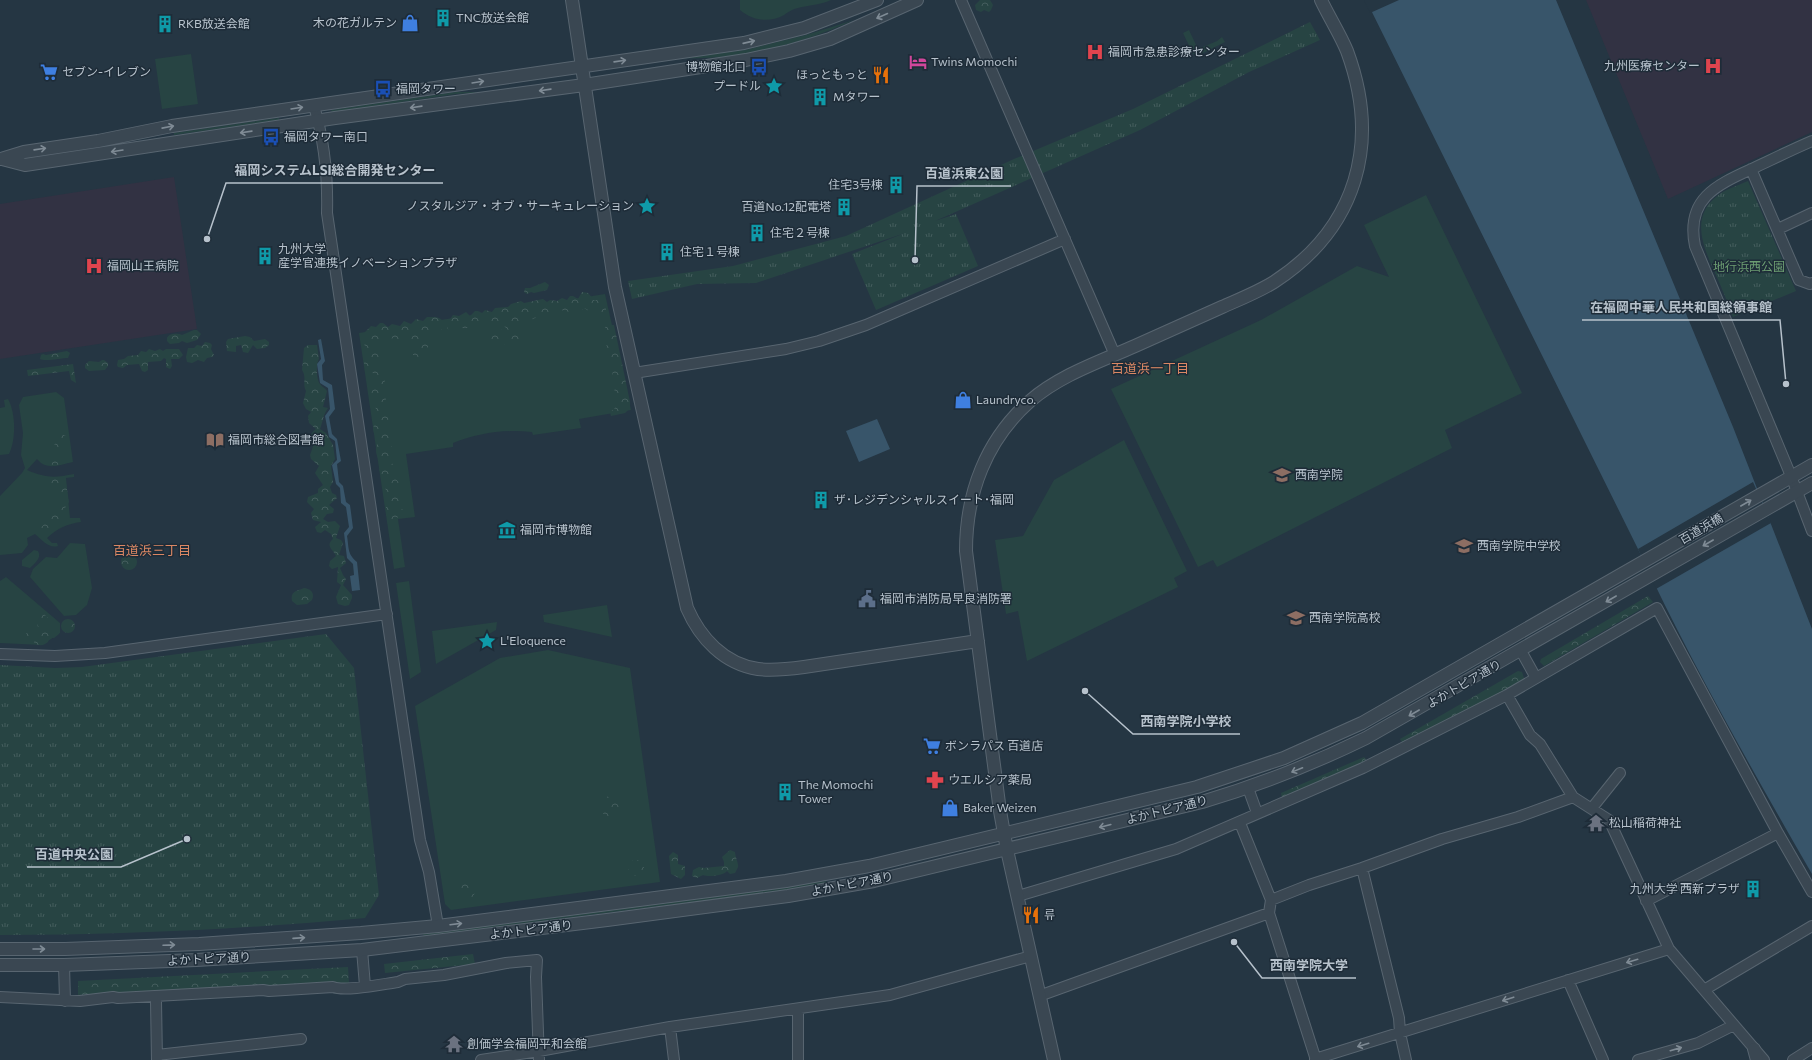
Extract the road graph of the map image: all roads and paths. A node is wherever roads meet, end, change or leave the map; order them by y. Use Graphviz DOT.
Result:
graph roads {
  1 [pos="572,0"];
  2 [pos="877,0"];
  3 [pos="917,0"];
  4 [pos="961,0"];
  5 [pos="1321,0"];
  6 [pos="582,66"];
  7 [pos="584,85"];
  8 [pos="314,106"];
  9 [pos="318,121"];
  10 [pos="1812,141"];
  11 [pos="1,156"];
  12 [pos="1751,169"];
  13 [pos="1812,213"];
  14 [pos="1778,229"];
  15 [pos="1065,239"];
  16 [pos="1812,283"];
  17 [pos="1115,355"];
  18 [pos="634,373"];
  19 [pos="1812,464"];
  20 [pos="1792,476"];
  21 [pos="1812,483"];
  22 [pos="1797,492"];
  23 [pos="1812,531"];
  24 [pos="1639,564"];
  25 [pos="1645,579"];
  26 [pos="387,614"];
  27 [pos="978,641"];
  28 [pos="1521,651"];
  29 [pos="0,654"];
  30 [pos="1536,678"];
  31 [pos="1507,695"];
  32 [pos="1620,773"];
  33 [pos="1248,788"];
  34 [pos="1573,797"];
  35 [pos="1592,808"];
  36 [pos="1261,812"];
  37 [pos="1240,823"];
  38 [pos="1778,833"];
  39 [pos="1004,834"];
  40 [pos="1007,850"];
  41 [pos="1362,868"];
  42 [pos="1812,892"];
  43 [pos="1018,896"];
  44 [pos="1271,900"];
  45 [pos="1646,901"];
  46 [pos="1269,913"];
  47 [pos="438,926"];
  48 [pos="1812,926"];
  49 [pos="1669,949"];
  50 [pos="0,950"];
  51 [pos="362,950"];
  52 [pos="1031,956"];
  53 [pos="0,965"];
  54 [pos="64,965"];
  55 [pos="1568,980"];
  56 [pos="366,986"];
  57 [pos="1704,990"];
  58 [pos="1039,996"];
  59 [pos="0,997"];
  60 [pos="65,1001"];
  61 [pos="156,1001"];
  62 [pos="798,1009"];
  63 [pos="1734,1025"];
  64 [pos="670,1027"];
  65 [pos="1400,1033"];
  66 [pos="301,1040"];
  67 [pos="1812,1048"];
  68 [pos="1756,1055"];
  69 [pos="539,1056"];
  70 [pos="157,1058"];
  71 [pos="1316,1059"];
  72 [pos="481,1060"];
  73 [pos="674,1060"];
  74 [pos="798,1060"];
  75 [pos="1054,1060"];
  76 [pos="1406,1060"];
  77 [pos="1603,1060"];
  78 [pos="1638,1060"];
  79 [pos="1764,1060"];
  80 [pos="1793,1060"];
  1 -- 6 [label="street"];
  6 -- 2 [label="street, one-way"];
  3 -- 7 [label="street, one-way"];
  4 -- 15 [label="street"];
  5 -- 17 [label="street"];
  6 -- 7 [label="street"];
  8 -- 6 [label="street, one-way"];
  7 -- 9 [label="street, one-way"];
  7 -- 18 [label="street"];
  8 -- 9 [label="street"];
  11 -- 8 [label="street, one-way"];
  9 -- 11 [label="street, one-way"];
  9 -- 26 [label="street"];
  10 -- 12 [label="street"];
  12 -- 14 [label="street"];
  12 -- 20 [label="street"];
  13 -- 14 [label="street"];
  14 -- 16 [label="street"];
  15 -- 17 [label="street"];
  15 -- 18 [label="street"];
  17 -- 27 [label="street"];
  18 -- 27 [label="street"];
  19 -- 20 [label="street"];
  20 -- 22 [label="street"];
  24 -- 20 [label="street, 百道浜橋, one-way"];
  21 -- 22 [label="street"];
  22 -- 23 [label="street"];
  22 -- 25 [label="street, 百道浜橋, one-way"];
  24 -- 39 [label="street, よかトピア通り"];
  25 -- 28 [label="street, よかトピア通り, one-way"];
  26 -- 29 [label="street"];
  26 -- 47 [label="street"];
  27 -- 39 [label="street"];
  28 -- 30 [label="street"];
  28 -- 33 [label="street, よかトピア通り, one-way"];
  30 -- 31 [label="street"];
  30 -- 38 [label="street"];
  31 -- 34 [label="street"];
  31 -- 36 [label="street"];
  32 -- 35 [label="street"];
  33 -- 36 [label="street"];
  33 -- 40 [label="street, よかトピア通り, one-way"];
  34 -- 35 [label="street"];
  34 -- 41 [label="street"];
  35 -- 45 [label="street"];
  36 -- 37 [label="street"];
  37 -- 43 [label="street"];
  37 -- 44 [label="street"];
  38 -- 42 [label="street"];
  38 -- 45 [label="street"];
  39 -- 40 [label="street"];
  47 -- 39 [label="street, よかトピア通り, one-way"];
  40 -- 43 [label="street"];
  40 -- 51 [label="street, よかトピア通り"];
  41 -- 44 [label="street"];
  41 -- 65 [label="street"];
  43 -- 52 [label="street"];
  44 -- 46 [label="street"];
  45 -- 49 [label="street"];
  46 -- 58 [label="street"];
  46 -- 71 [label="street"];
  50 -- 47 [label="street, よかトピア通り, one-way"];
  48 -- 57 [label="street"];
  49 -- 55 [label="street, one-way"];
  49 -- 57 [label="street"];
  51 -- 54 [label="street, よかトピア通り"];
  51 -- 56 [label="street"];
  52 -- 58 [label="street"];
  52 -- 62 [label="street"];
  53 -- 54 [label="street, よかトピア通り"];
  54 -- 60 [label="street"];
  55 -- 65 [label="street, one-way"];
  55 -- 77 [label="street"];
  56 -- 60 [label="street"];
  56 -- 69 [label="street"];
  57 -- 63 [label="street"];
  58 -- 75 [label="street"];
  59 -- 60 [label="street"];
  61 -- 70 [label="street"];
  62 -- 64 [label="street"];
  62 -- 74 [label="street"];
  63 -- 68 [label="street"];
  78 -- 63 [label="street, one-way"];
  64 -- 69 [label="street"];
  64 -- 73 [label="street"];
  65 -- 71 [label="street, one-way"];
  65 -- 76 [label="street"];
  66 -- 70 [label="street"];
  67 -- 80 [label="street"];
  68 -- 79 [label="street"];
  69 -- 72 [label="street"];
}
